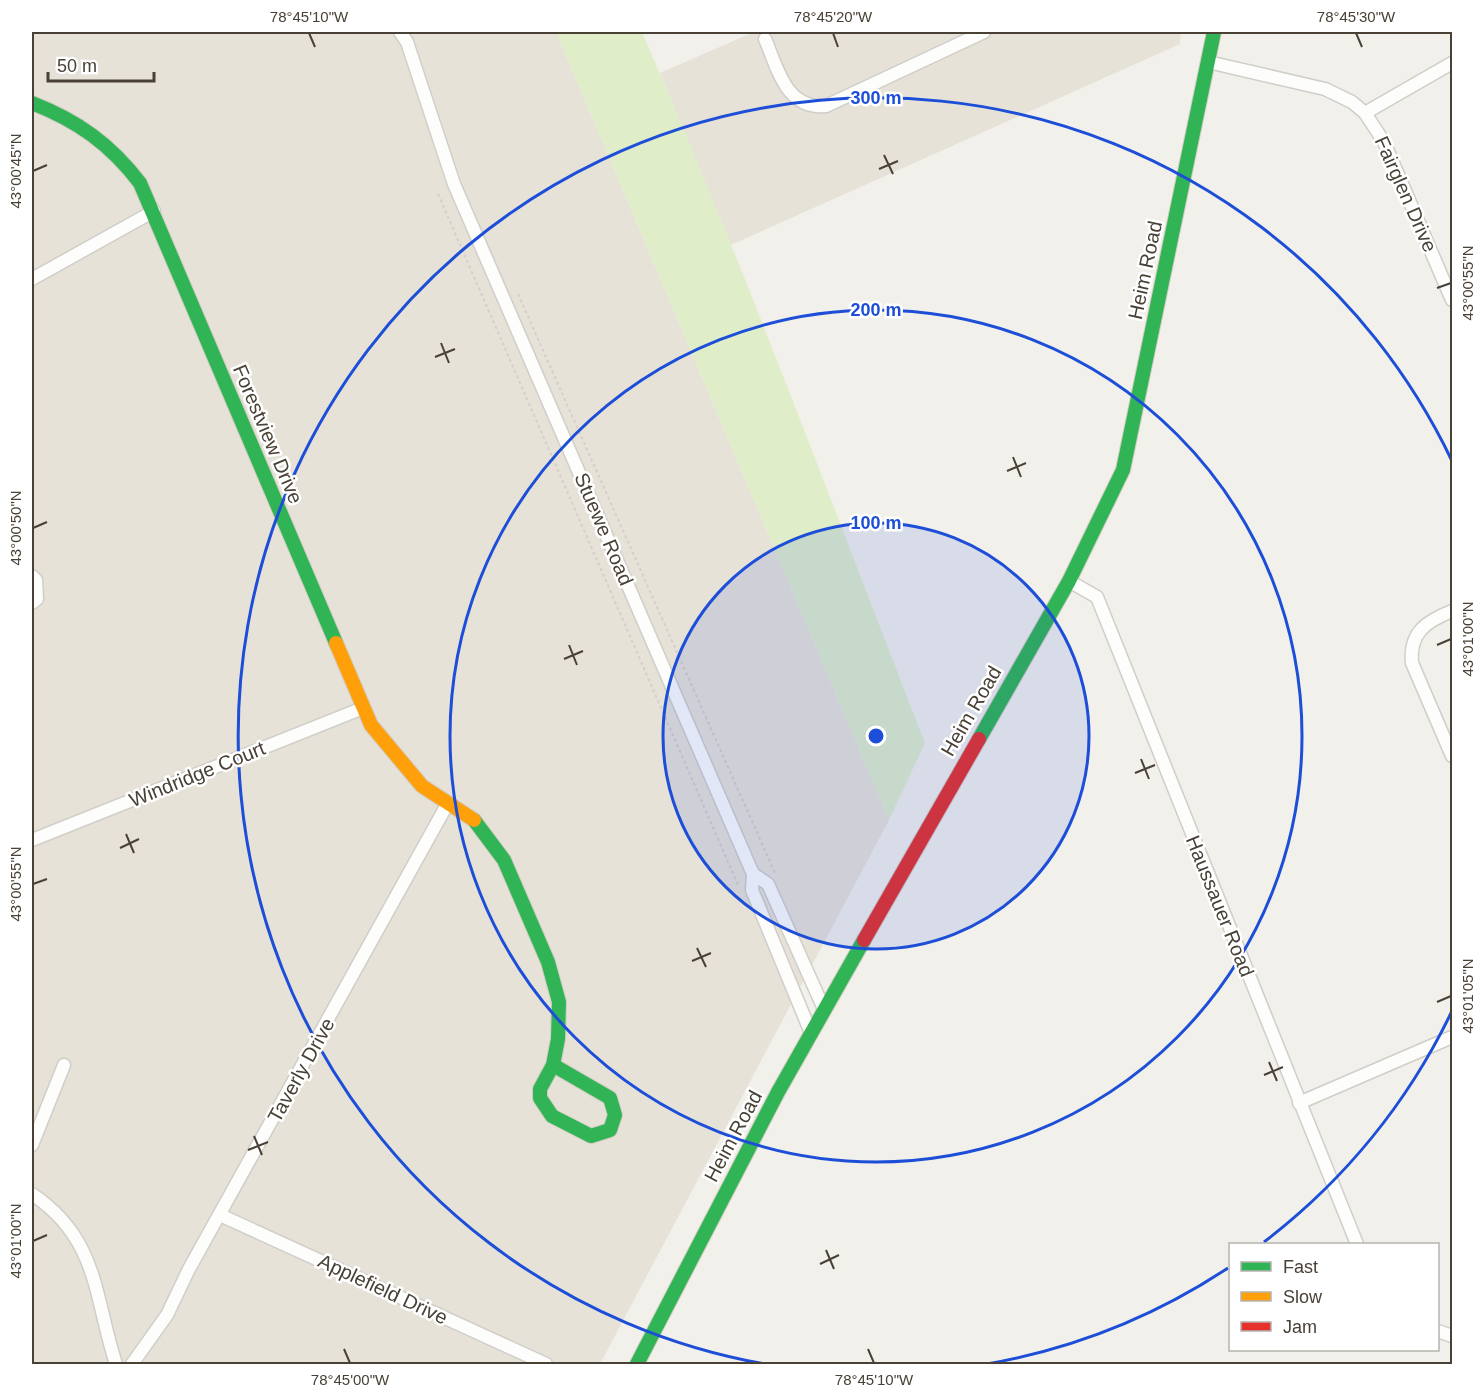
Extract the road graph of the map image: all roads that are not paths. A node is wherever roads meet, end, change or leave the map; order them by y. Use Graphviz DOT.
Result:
graph roads {
  1 [pos="400,32"];
  2 [pos="984,32"];
  3 [pos="1214,32"];
  4 [pos="765,39"];
  5 [pos="1208,62"];
  6 [pos="1452,63"];
  7 [pos="32,103"];
  8 [pos="1365,113"];
  9 [pos="154,211"];
  10 [pos="32,279"];
  11 [pos="1452,300"];
  12 [pos="32,576"];
  13 [pos="1069,581"];
  14 [pos="32,603"];
  15 [pos="1452,611"];
  16 [pos="363,708"];
  17 [pos="1452,756"];
  18 [pos="448,803"];
  19 [pos="32,840"];
  20 [pos="753,874"];
  21 [pos="824,1009"];
  22 [pos="811,1033"];
  23 [pos="1452,1037"];
  24 [pos="64,1065"];
  25 [pos="553,1065"];
  26 [pos="1299,1103"];
  27 [pos="32,1145"];
  28 [pos="32,1194"];
  29 [pos="220,1215"];
  30 [pos="1356,1243"];
  31 [pos="116,1365"];
  32 [pos="132,1365"];
  33 [pos="546,1365"];
  34 [pos="637,1365"];
  1 -- 20 [label="street, Stuewe Road"];
  2 -- 4 [label="street"];
  3 -- 5 [label="street, Heim Road"];
  5 -- 8 [label="street, Fairglen Drive"];
  5 -- 13 [label="street, Heim Road"];
  6 -- 8 [label="street"];
  7 -- 9 [label="street, Forestview Drive"];
  8 -- 11 [label="street, Fairglen Drive"];
  9 -- 10 [label="street"];
  9 -- 16 [label="street, Forestview Drive"];
  12 -- 14 [label="street"];
  13 -- 21 [label="street, Heim Road"];
  13 -- 26 [label="street, Haussauer Road"];
  15 -- 17 [label="street"];
  16 -- 18 [label="street, Forestview Drive"];
  16 -- 19 [label="street, Windridge Court"];
  18 -- 25 [label="street, Forestview Drive"];
  18 -- 29 [label="street, Taverly Drive"];
  20 -- 21 [label="street, Stuewe Road"];
  20 -- 22 [label="street, Stuewe Road"];
  21 -- 22 [label="street, Heim Road"];
  22 -- 34 [label="street, Heim Road"];
  23 -- 26 [label="street"];
  24 -- 27 [label="street"];
  25 -- 25 [label="street, Forestview Drive"];
  26 -- 30 [label="street, Haussauer Road"];
  28 -- 31 [label="street"];
  29 -- 32 [label="street, Taverly Drive"];
  29 -- 33 [label="street, Applefield Drive"];
}
